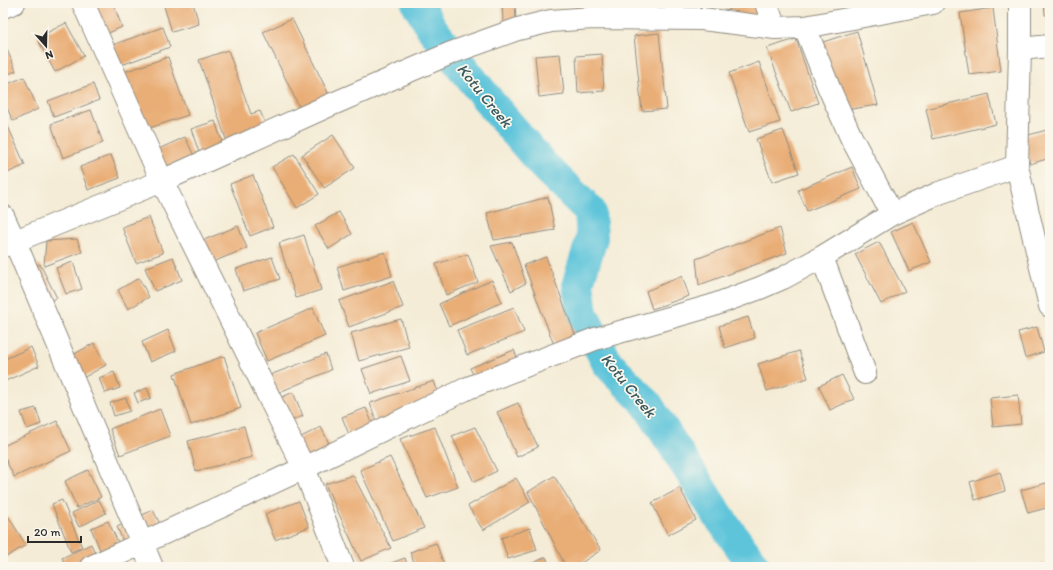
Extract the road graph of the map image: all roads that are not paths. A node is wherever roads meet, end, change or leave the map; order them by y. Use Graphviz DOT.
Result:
graph roads {
  1 [pos="14,3"];
  2 [pos="83,3"];
  3 [pos="766,3"];
  4 [pos="933,3"];
  5 [pos="1020,3"];
  6 [pos="3,7"];
  7 [pos="805,27"];
  8 [pos="775,28"];
  9 [pos="1050,46"];
  10 [pos="1020,50"];
  11 [pos="1017,166"];
  12 [pos="162,181"];
  13 [pos="892,214"];
  14 [pos="3,216"];
  15 [pos="9,244"];
  16 [pos="1043,245"];
  17 [pos="822,257"];
  18 [pos="1050,306"];
  19 [pos="865,373"];
  20 [pos="304,468"];
  21 [pos="142,542"];
  22 [pos="91,567"];
  23 [pos="152,567"];
  24 [pos="344,567"];
  1 -- 6 [label="street"];
  2 -- 12 [label="street"];
  3 -- 8 [label="street"];
  4 -- 7 [label="street"];
  5 -- 10 [label="street"];
  7 -- 8 [label="street"];
  7 -- 13 [label="street"];
  8 -- 12 [label="street"];
  9 -- 10 [label="street"];
  10 -- 11 [label="street"];
  11 -- 13 [label="street"];
  11 -- 16 [label="street"];
  12 -- 15 [label="street"];
  12 -- 20 [label="street"];
  13 -- 17 [label="street"];
  14 -- 15 [label="street"];
  15 -- 21 [label="street"];
  16 -- 18 [label="street"];
  17 -- 19 [label="street"];
  17 -- 20 [label="street"];
  20 -- 21 [label="street"];
  20 -- 24 [label="street"];
  21 -- 22 [label="street"];
  21 -- 23 [label="street"];
}
